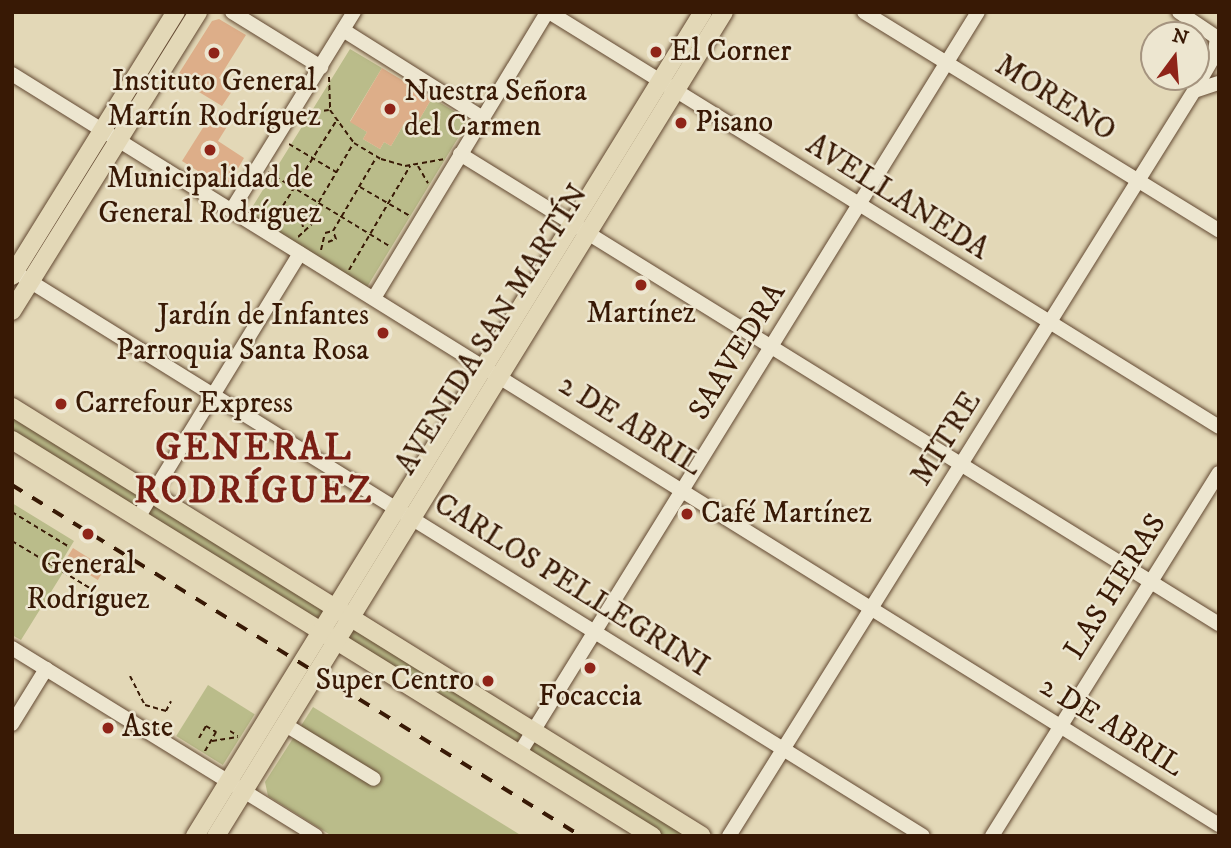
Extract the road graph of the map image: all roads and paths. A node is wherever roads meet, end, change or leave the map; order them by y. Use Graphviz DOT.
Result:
graph roads {
  1 [pos="176,12"];
  2 [pos="198,12"];
  3 [pos="232,12"];
  4 [pos="354,12"];
  5 [pos="548,12"];
  6 [pos="703,12"];
  7 [pos="724,12"];
  8 [pos="864,12"];
  9 [pos="978,12"];
  10 [pos="1179,12"];
  11 [pos="343,30"];
  12 [pos="1218,38"];
  13 [pos="947,64"];
  14 [pos="1210,64"];
  15 [pos="321,67"];
  16 [pos="12,74"];
  17 [pos="660,81"];
  18 [pos="1194,91"];
  19 [pos="675,92"];
  20 [pos="330,110"];
  21 [pos="291,115"];
  22 [pos="483,118"];
  23 [pos="336,121"];
  24 [pos="103,130"];
  25 [pos="277,136"];
  26 [pos="119,140"];
  27 [pos="354,143"];
  28 [pos="460,154"];
  29 [pos="377,157"];
  30 [pos="313,158"];
  31 [pos="410,165"];
  32 [pos="418,165"];
  33 [pos="258,166"];
  34 [pos="336,172"];
  35 [pos="1136,181"];
  36 [pos="360,186"];
  37 [pos="294,188"];
  38 [pos="435,196"];
  39 [pos="318,203"];
  40 [pos="388,203"];
  41 [pos="858,205"];
  42 [pos="230,211"];
  43 [pos="310,216"];
  44 [pos="341,217"];
  45 [pos="419,222"];
  46 [pos="304,227"];
  47 [pos="580,228"];
  48 [pos="333,230"];
  49 [pos="1219,230"];
  50 [pos="266,233"];
  51 [pos="370,234"];
  52 [pos="327,241"];
  53 [pos="295,251"];
  54 [pos="401,253"];
  55 [pos="314,262"];
  56 [pos="13,273"];
  57 [pos="343,280"];
  58 [pos="31,282"];
  59 [pos="374,298"];
  60 [pos="12,311"];
  61 [pos="1049,323"];
  62 [pos="771,349"];
  63 [pos="491,372"];
  64 [pos="212,393"];
  65 [pos="12,407"];
  66 [pos="1219,428"];
  67 [pos="12,439"];
  68 [pos="961,466"];
  69 [pos="1219,473"];
  70 [pos="683,490"];
  71 [pos="152,494"];
  72 [pos="12,512"];
  73 [pos="403,513"];
  74 [pos="139,516"];
  75 [pos="12,541"];
  76 [pos="68,546"];
  77 [pos="1150,582"];
  78 [pos="93,590"];
  79 [pos="334,606"];
  80 [pos="873,608"];
  81 [pos="350,616"];
  82 [pos="1219,624"];
  83 [pos="595,630"];
  84 [pos="329,634"];
  85 [pos="12,648"];
  86 [pos="46,669"];
  87 [pos="304,675"];
  88 [pos="130,676"];
  89 [pos="171,701"];
  90 [pos="145,705"];
  91 [pos="140,713"];
  92 [pos="12,724"];
  93 [pos="284,724"];
  94 [pos="1059,726"];
  95 [pos="534,730"];
  96 [pos="230,731"];
  97 [pos="258,735"];
  98 [pos="239,737"];
  99 [pos="199,738"];
  100 [pos="211,741"];
  101 [pos="785,750"];
  102 [pos="519,754"];
  103 [pos="198,763"];
  104 [pos="374,779"];
  105 [pos="236,787"];
  106 [pos="1219,825"];
  107 [pos="195,836"];
  108 [pos="216,836"];
  109 [pos="316,836"];
  110 [pos="652,836"];
  111 [pos="702,836"];
  112 [pos="729,836"];
  113 [pos="923,836"];
  114 [pos="992,836"];
  1 -- 24 [label="main road"];
  2 -- 26 [label="main road"];
  3 -- 15 [label="street"];
  4 -- 11 [label="street"];
  5 -- 17 [label="street, AVELLANEDA"];
  5 -- 22 [label="street"];
  6 -- 17 [label="main road, AVENIDA SAN MARTÍN"];
  7 -- 19 [label="main road, AVENIDA SAN MARTÍN"];
  8 -- 13 [label="street, MORENO"];
  9 -- 13 [label="street, SAAVEDRA"];
  10 -- 12 [label="street"];
  11 -- 15 [label="street"];
  11 -- 22 [label="street"];
  12 -- 14 [label="street, MITRE"];
  13 -- 35 [label="street, MORENO"];
  13 -- 41 [label="street, SAAVEDRA"];
  15 -- 20 [label="path"];
  15 -- 21 [label="street"];
  16 -- 24 [label="street, 2 DE ABRIL"];
  17 -- 19 [label="street, AVELLANEDA"];
  17 -- 47 [label="main road, AVENIDA SAN MARTÍN"];
  18 -- 35 [label="street, MITRE"];
  19 -- 41 [label="street, AVELLANEDA"];
  19 -- 47 [label="main road, AVENIDA SAN MARTÍN"];
  20 -- 21 [label="path"];
  20 -- 23 [label="path"];
  21 -- 25 [label="street"];
  22 -- 28 [label="street"];
  23 -- 27 [label="path"];
  23 -- 30 [label="path"];
  24 -- 26 [label="street, 2 DE ABRIL"];
  24 -- 56 [label="main road"];
  25 -- 30 [label="path"];
  25 -- 33 [label="street"];
  26 -- 42 [label="street, 2 DE ABRIL"];
  26 -- 58 [label="main road"];
  27 -- 29 [label="path"];
  27 -- 34 [label="path"];
  28 -- 32 [label="path"];
  28 -- 38 [label="street"];
  28 -- 47 [label="street"];
  29 -- 31 [label="path"];
  29 -- 36 [label="path"];
  30 -- 34 [label="path"];
  30 -- 37 [label="path"];
  31 -- 32 [label="path"];
  31 -- 40 [label="path"];
  32 -- 38 [label="path"];
  33 -- 37 [label="path"];
  33 -- 42 [label="street"];
  34 -- 39 [label="path"];
  35 -- 49 [label="street, MORENO"];
  35 -- 61 [label="street, MITRE"];
  36 -- 40 [label="path"];
  36 -- 44 [label="path"];
  37 -- 39 [label="path"];
  37 -- 50 [label="path"];
  38 -- 45 [label="street"];
  39 -- 43 [label="path"];
  39 -- 44 [label="path"];
  40 -- 45 [label="path"];
  40 -- 51 [label="path"];
  41 -- 61 [label="street, AVELLANEDA"];
  41 -- 62 [label="street, SAAVEDRA"];
  42 -- 50 [label="street, 2 DE ABRIL"];
  43 -- 46 [label="path"];
  43 -- 46 [label="path"];
  44 -- 48 [label="path"];
  44 -- 51 [label="path"];
  45 -- 54 [label="street"];
  46 -- 53 [label="path"];
  47 -- 62 [label="street"];
  47 -- 63 [label="main road, AVENIDA SAN MARTÍN"];
  48 -- 52 [label="path"];
  48 -- 52 [label="path"];
  50 -- 53 [label="street, 2 DE ABRIL"];
  51 -- 54 [label="path"];
  51 -- 57 [label="path"];
  52 -- 55 [label="path"];
  53 -- 55 [label="street, 2 DE ABRIL"];
  53 -- 64 [label="street"];
  54 -- 59 [label="street"];
  55 -- 57 [label="street, 2 DE ABRIL"];
  56 -- 58 [label="street, CARLOS PELLEGRINI"];
  57 -- 59 [label="street, 2 DE ABRIL"];
  58 -- 60 [label="main road"];
  58 -- 64 [label="street, CARLOS PELLEGRINI"];
  59 -- 63 [label="street, 2 DE ABRIL"];
  61 -- 66 [label="street, AVELLANEDA"];
  61 -- 68 [label="street, MITRE"];
  62 -- 68 [label="street"];
  62 -- 70 [label="street, SAAVEDRA"];
  63 -- 70 [label="street, 2 DE ABRIL"];
  63 -- 73 [label="main road, AVENIDA SAN MARTÍN"];
  64 -- 71 [label="street"];
  64 -- 73 [label="street, CARLOS PELLEGRINI"];
  65 -- 71 [label="main road"];
  67 -- 74 [label="main road"];
  68 -- 77 [label="street"];
  68 -- 80 [label="street, MITRE"];
  69 -- 77 [label="street, LAS HERAS"];
  70 -- 80 [label="street, 2 DE ABRIL"];
  70 -- 83 [label="street, SAAVEDRA"];
  71 -- 74 [label="street"];
  71 -- 79 [label="main road"];
  72 -- 76 [label="path"];
  73 -- 79 [label="main road, AVENIDA SAN MARTÍN"];
  73 -- 81 [label="main road, AVENIDA SAN MARTÍN"];
  73 -- 83 [label="street, CARLOS PELLEGRINI"];
  74 -- 84 [label="main road"];
  75 -- 78 [label="path"];
  77 -- 82 [label="street"];
  77 -- 94 [label="street, LAS HERAS"];
  79 -- 81 [label="main road"];
  79 -- 84 [label="main road, AVENIDA SAN MARTÍN"];
  80 -- 94 [label="street, 2 DE ABRIL"];
  80 -- 101 [label="street, MITRE"];
  81 -- 84 [label="main road, AVENIDA SAN MARTÍN"];
  81 -- 95 [label="main road"];
  83 -- 95 [label="street, SAAVEDRA"];
  83 -- 101 [label="street, CARLOS PELLEGRINI"];
  84 -- 87 [label="main road, AVENIDA SAN MARTÍN"];
  84 -- 102 [label="main road"];
  85 -- 86 [label="street"];
  86 -- 92 [label="street"];
  86 -- 103 [label="street"];
  87 -- 93 [label="main road"];
  87 -- 97 [label="main road"];
  88 -- 90 [label="path"];
  89 -- 90 [label="path"];
  90 -- 91 [label="path"];
  93 -- 104 [label="street"];
  93 -- 105 [label="main road"];
  94 -- 106 [label="street, 2 DE ABRIL"];
  94 -- 114 [label="street, LAS HERAS"];
  95 -- 102 [label="street, SAAVEDRA"];
  95 -- 111 [label="main road"];
  96 -- 98 [label="path"];
  97 -- 98 [label="path"];
  97 -- 105 [label="main road"];
  98 -- 100 [label="path"];
  99 -- 100 [label="path"];
  100 -- 103 [label="path"];
  101 -- 112 [label="street, MITRE"];
  101 -- 113 [label="street, CARLOS PELLEGRINI"];
  102 -- 110 [label="main road"];
  103 -- 105 [label="street"];
  105 -- 107 [label="main road"];
  105 -- 108 [label="main road"];
  105 -- 109 [label="street"];
}
